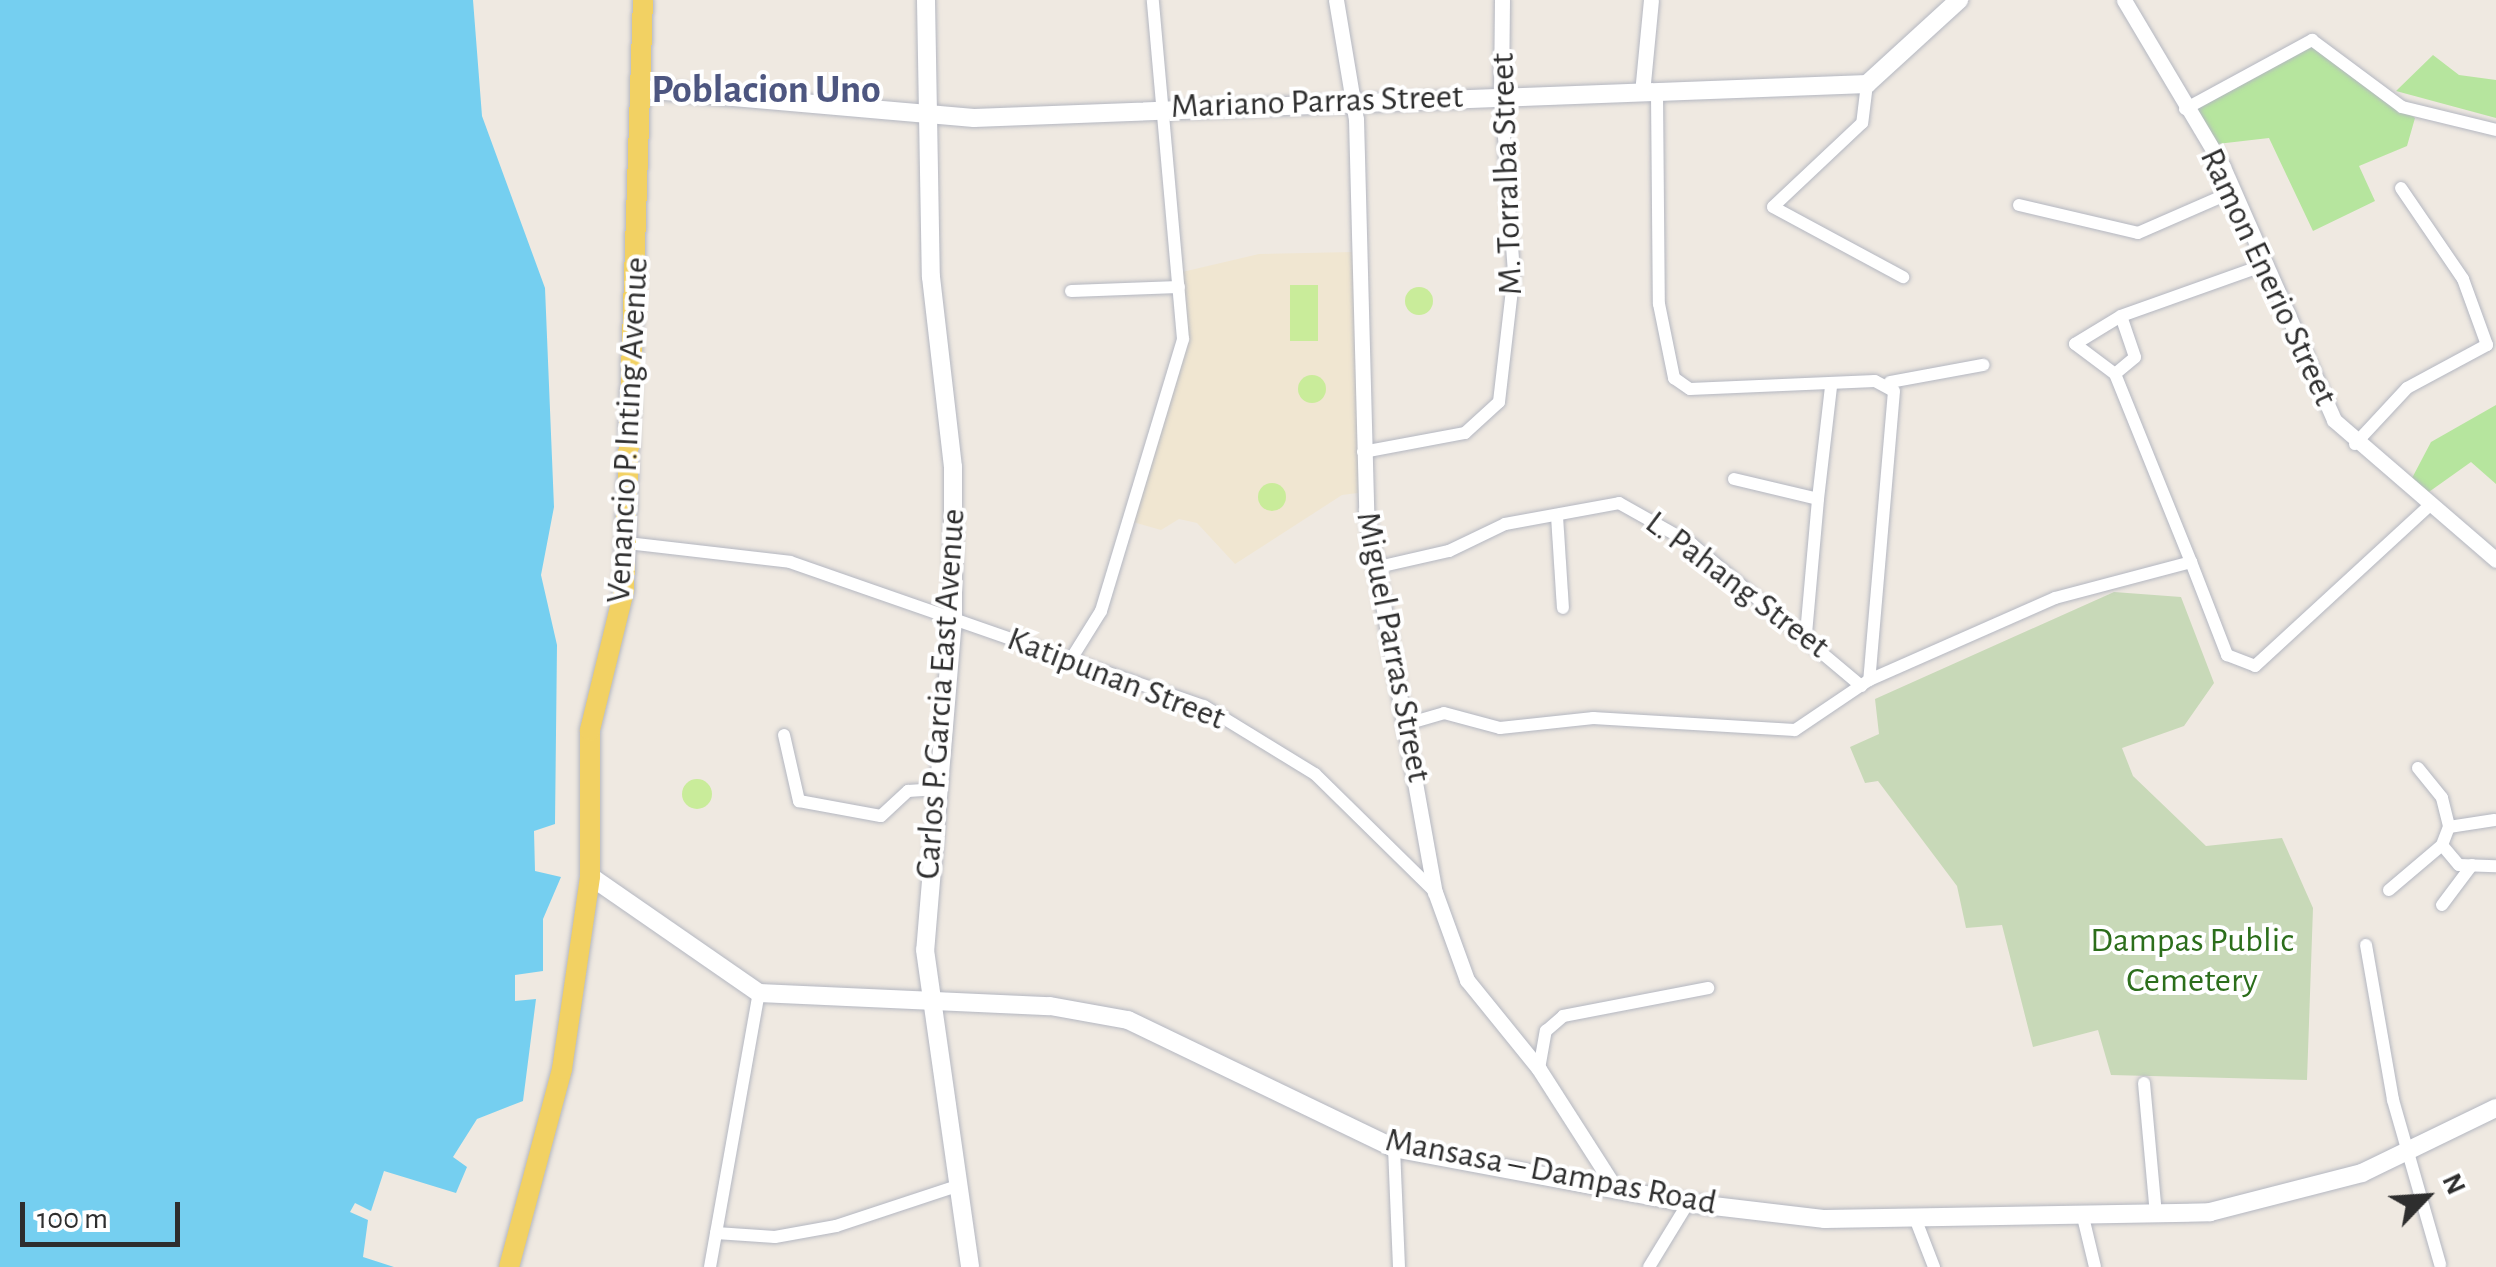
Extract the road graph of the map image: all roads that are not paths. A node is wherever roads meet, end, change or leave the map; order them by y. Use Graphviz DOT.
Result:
graph roads {
  1 [pos="644,0"];
  2 [pos="926,0"];
  3 [pos="1153,0"];
  4 [pos="1336,0"];
  5 [pos="1502,0"];
  6 [pos="1651,0"];
  7 [pos="1959,0"];
  8 [pos="2129,2"];
  9 [pos="1867,84"];
  10 [pos="642,88"];
  11 [pos="1501,94"];
  12 [pos="1650,94"];
  13 [pos="1349,102"];
  14 [pos="1164,108"];
  15 [pos="2186,108"];
  16 [pos="933,113"];
  17 [pos="2496,130"];
  18 [pos="2401,188"];
  19 [pos="2234,191"];
  20 [pos="2020,205"];
  21 [pos="2266,264"];
  22 [pos="1903,277"];
  23 [pos="1179,287"];
  24 [pos="1071,291"];
  25 [pos="2121,316"];
  26 [pos="1983,365"];
  27 [pos="2115,374"];
  28 [pos="1890,382"];
  29 [pos="1831,386"];
  30 [pos="2355,444"];
  31 [pos="1363,452"];
  32 [pos="1734,478"];
  33 [pos="1818,499"];
  34 [pos="2428,507"];
  35 [pos="1557,516"];
  36 [pos="627,543"];
  37 [pos="2496,560"];
  38 [pos="2190,562"];
  39 [pos="1374,568"];
  40 [pos="1563,608"];
  41 [pos="953,619"];
  42 [pos="1806,634"];
  43 [pos="1073,656"];
  44 [pos="1865,683"];
  45 [pos="1410,724"];
  46 [pos="784,735"];
  47 [pos="2418,768"];
  48 [pos="938,788"];
  49 [pos="2494,820"];
  50 [pos="2449,827"];
  51 [pos="2442,845"];
  52 [pos="2472,866"];
  53 [pos="2496,866"];
  54 [pos="590,876"];
  55 [pos="2389,890"];
  56 [pos="1435,892"];
  57 [pos="2442,905"];
  58 [pos="2366,945"];
  59 [pos="1708,988"];
  60 [pos="759,993"];
  61 [pos="933,1003"];
  62 [pos="1539,1069"];
  63 [pos="2144,1084"];
  64 [pos="2496,1108"];
  65 [pos="1394,1148"];
  66 [pos="2407,1155"];
  67 [pos="1612,1184"];
  68 [pos="960,1185"];
  69 [pos="1688,1203"];
  70 [pos="2156,1214"];
  71 [pos="2083,1217"];
  72 [pos="1916,1218"];
  73 [pos="716,1234"];
  74 [pos="2440,1264"];
  75 [pos="509,1267"];
  76 [pos="710,1267"];
  77 [pos="970,1267"];
  78 [pos="1399,1267"];
  79 [pos="1649,1267"];
  80 [pos="1934,1267"];
  81 [pos="2095,1267"];
  1 -- 10 [label="main road, Venancio P. Inting Avenue"];
  2 -- 16 [label="main road, Carlos P. Garcia East Avenue"];
  3 -- 14 [label="street"];
  4 -- 13 [label="street, Miguel Parras Street"];
  5 -- 11 [label="street, M. Torralba Street"];
  6 -- 12 [label="street"];
  7 -- 9 [label="main road"];
  8 -- 15 [label="street, Ramon Enerio Street"];
  9 -- 12 [label="main road, Mariano Parras Street"];
  9 -- 22 [label="street"];
  10 -- 16 [label="main road, Mariano Parras Street"];
  10 -- 36 [label="main road, Venancio P. Inting Avenue"];
  11 -- 12 [label="main road, Mariano Parras Street"];
  11 -- 13 [label="main road, Mariano Parras Street"];
  11 -- 31 [label="street, M. Torralba Street"];
  12 -- 29 [label="street"];
  13 -- 14 [label="main road, Mariano Parras Street"];
  13 -- 31 [label="street, Miguel Parras Street"];
  14 -- 16 [label="main road, Mariano Parras Street"];
  14 -- 23 [label="street"];
  15 -- 17 [label="street"];
  15 -- 19 [label="street, Ramon Enerio Street"];
  16 -- 41 [label="main road, Carlos P. Garcia East Avenue"];
  18 -- 30 [label="street"];
  19 -- 20 [label="street"];
  19 -- 21 [label="street, Ramon Enerio Street"];
  21 -- 25 [label="street"];
  21 -- 30 [label="street, Ramon Enerio Street"];
  23 -- 24 [label="street"];
  23 -- 43 [label="street"];
  25 -- 27 [label="street"];
  25 -- 27 [label="street"];
  26 -- 28 [label="street"];
  27 -- 38 [label="street"];
  28 -- 29 [label="street"];
  28 -- 44 [label="street"];
  29 -- 33 [label="street"];
  30 -- 34 [label="street, Ramon Enerio Street"];
  31 -- 39 [label="street, Miguel Parras Street"];
  32 -- 33 [label="street"];
  33 -- 42 [label="street"];
  34 -- 37 [label="street, Ramon Enerio Street"];
  34 -- 38 [label="street"];
  35 -- 39 [label="street, L. Pahang Street"];
  35 -- 40 [label="street"];
  35 -- 42 [label="street, L. Pahang Street"];
  36 -- 41 [label="street, Katipunan Street"];
  36 -- 54 [label="main road, Venancio P. Inting Avenue"];
  38 -- 44 [label="street"];
  39 -- 45 [label="street, Miguel Parras Street"];
  41 -- 43 [label="street, Katipunan Street"];
  41 -- 48 [label="main road, Carlos P. Garcia East Avenue"];
  42 -- 44 [label="street, L. Pahang Street"];
  43 -- 56 [label="street, Katipunan Street"];
  44 -- 45 [label="street"];
  45 -- 56 [label="street, Miguel Parras Street"];
  46 -- 48 [label="street"];
  47 -- 50 [label="street"];
  48 -- 61 [label="main road, Carlos P. Garcia East Avenue"];
  49 -- 50 [label="street"];
  50 -- 51 [label="street"];
  51 -- 52 [label="street"];
  51 -- 55 [label="street"];
  52 -- 53 [label="street"];
  52 -- 57 [label="street"];
  54 -- 60 [label="main road"];
  54 -- 75 [label="main road, Venancio P. Inting Avenue"];
  56 -- 62 [label="street, Miguel Parras Street"];
  58 -- 66 [label="street"];
  59 -- 62 [label="street"];
  60 -- 61 [label="main road, Mansasa – Dampas Road"];
  60 -- 73 [label="street"];
  61 -- 65 [label="main road, Mansasa – Dampas Road"];
  61 -- 68 [label="main road, Carlos P. Garcia East Avenue"];
  62 -- 67 [label="street, Miguel Parras Street"];
  63 -- 70 [label="street"];
  64 -- 66 [label="main road, Mansasa – Dampas Road"];
  65 -- 67 [label="main road, Mansasa – Dampas Road"];
  65 -- 78 [label="street"];
  66 -- 70 [label="main road, Mansasa – Dampas Road"];
  66 -- 74 [label="street"];
  67 -- 69 [label="main road, Mansasa – Dampas Road"];
  68 -- 73 [label="street"];
  68 -- 77 [label="main road, Carlos P. Garcia East Avenue"];
  69 -- 72 [label="main road, Mansasa – Dampas Road"];
  69 -- 79 [label="street"];
  70 -- 71 [label="main road, Mansasa – Dampas Road"];
  71 -- 72 [label="main road, Mansasa – Dampas Road"];
  71 -- 81 [label="street"];
  72 -- 80 [label="street"];
  73 -- 76 [label="street"];
}
